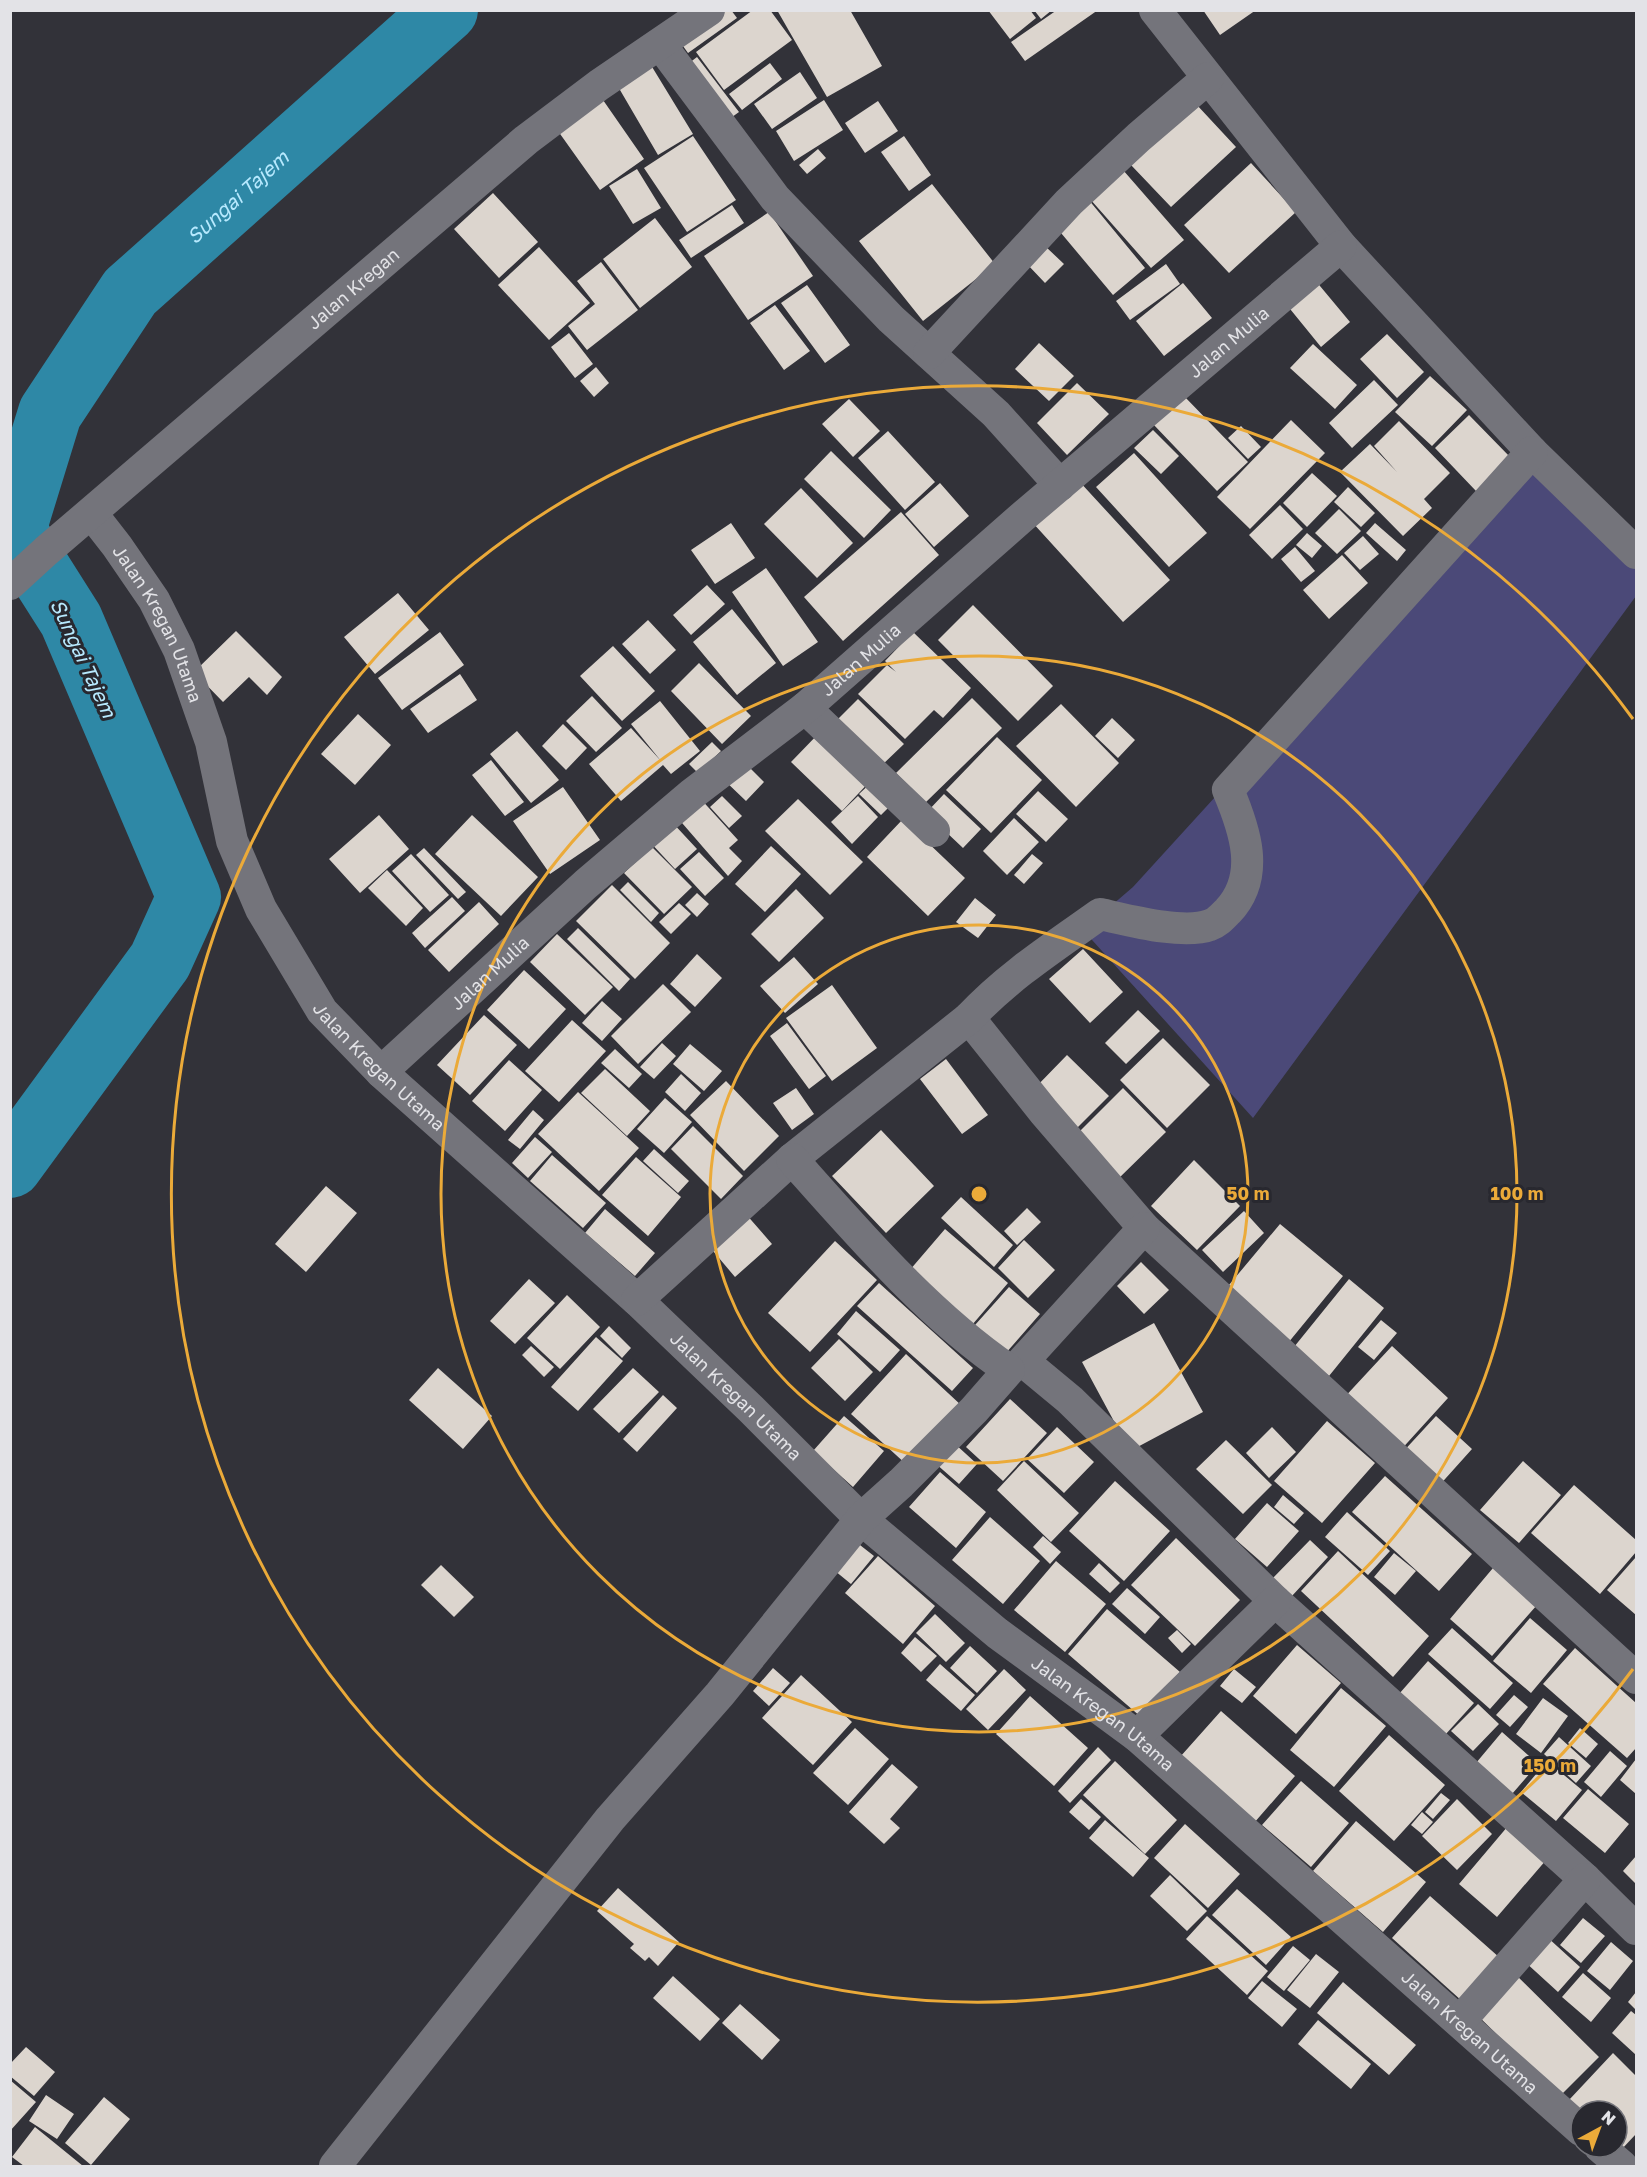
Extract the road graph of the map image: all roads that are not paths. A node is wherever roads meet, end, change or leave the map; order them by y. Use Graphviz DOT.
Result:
graph roads {
  1 [pos="709,10"];
  2 [pos="1155,10"];
  3 [pos="660,44"];
  4 [pos="1208,78"];
  5 [pos="1341,246"];
  6 [pos="928,353"];
  7 [pos="1532,452"];
  8 [pos="1060,485"];
  9 [pos="92,514"];
  10 [pos="1636,553"];
  11 [pos="16,579"];
  12 [pos="805,708"];
  13 [pos="934,831"];
  14 [pos="969,1018"];
  15 [pos="381,1072"];
  16 [pos="792,1159"];
  17 [pos="1144,1228"];
  18 [pos="637,1300"];
  19 [pos="861,1519"];
  20 [pos="1275,1601"];
  21 [pos="1636,1677"];
  22 [pos="1137,1736"];
  23 [pos="1585,1879"];
  24 [pos="1636,1927"];
  25 [pos="1460,2021"];
  26 [pos="1569,2119"];
  27 [pos="336,2166"];
  1 -- 3 [label="street, Jalan Kregan"];
  2 -- 4 [label="street"];
  3 -- 6 [label="street"];
  3 -- 9 [label="street, Jalan Kregan"];
  4 -- 5 [label="street"];
  4 -- 6 [label="street"];
  5 -- 7 [label="street"];
  5 -- 8 [label="street, Jalan Mulia"];
  6 -- 8 [label="street"];
  7 -- 10 [label="street"];
  7 -- 14 [label="street"];
  8 -- 12 [label="street, Jalan Mulia"];
  9 -- 11 [label="street, Jalan Kregan"];
  9 -- 15 [label="street, Jalan Kregan Utama"];
  12 -- 13 [label="street"];
  12 -- 15 [label="street, Jalan Mulia"];
  14 -- 16 [label="street"];
  14 -- 17 [label="street"];
  15 -- 18 [label="street, Jalan Kregan Utama"];
  16 -- 18 [label="street"];
  16 -- 19 [label="street"];
  17 -- 20 [label="street"];
  17 -- 21 [label="street"];
  18 -- 19 [label="street, Jalan Kregan Utama"];
  19 -- 22 [label="street, Jalan Kregan Utama"];
  19 -- 27 [label="street"];
  20 -- 22 [label="street"];
  20 -- 23 [label="street"];
  22 -- 25 [label="street, Jalan Kregan Utama"];
  23 -- 24 [label="street"];
  23 -- 25 [label="street"];
  25 -- 26 [label="street, Jalan Kregan Utama"];
}
